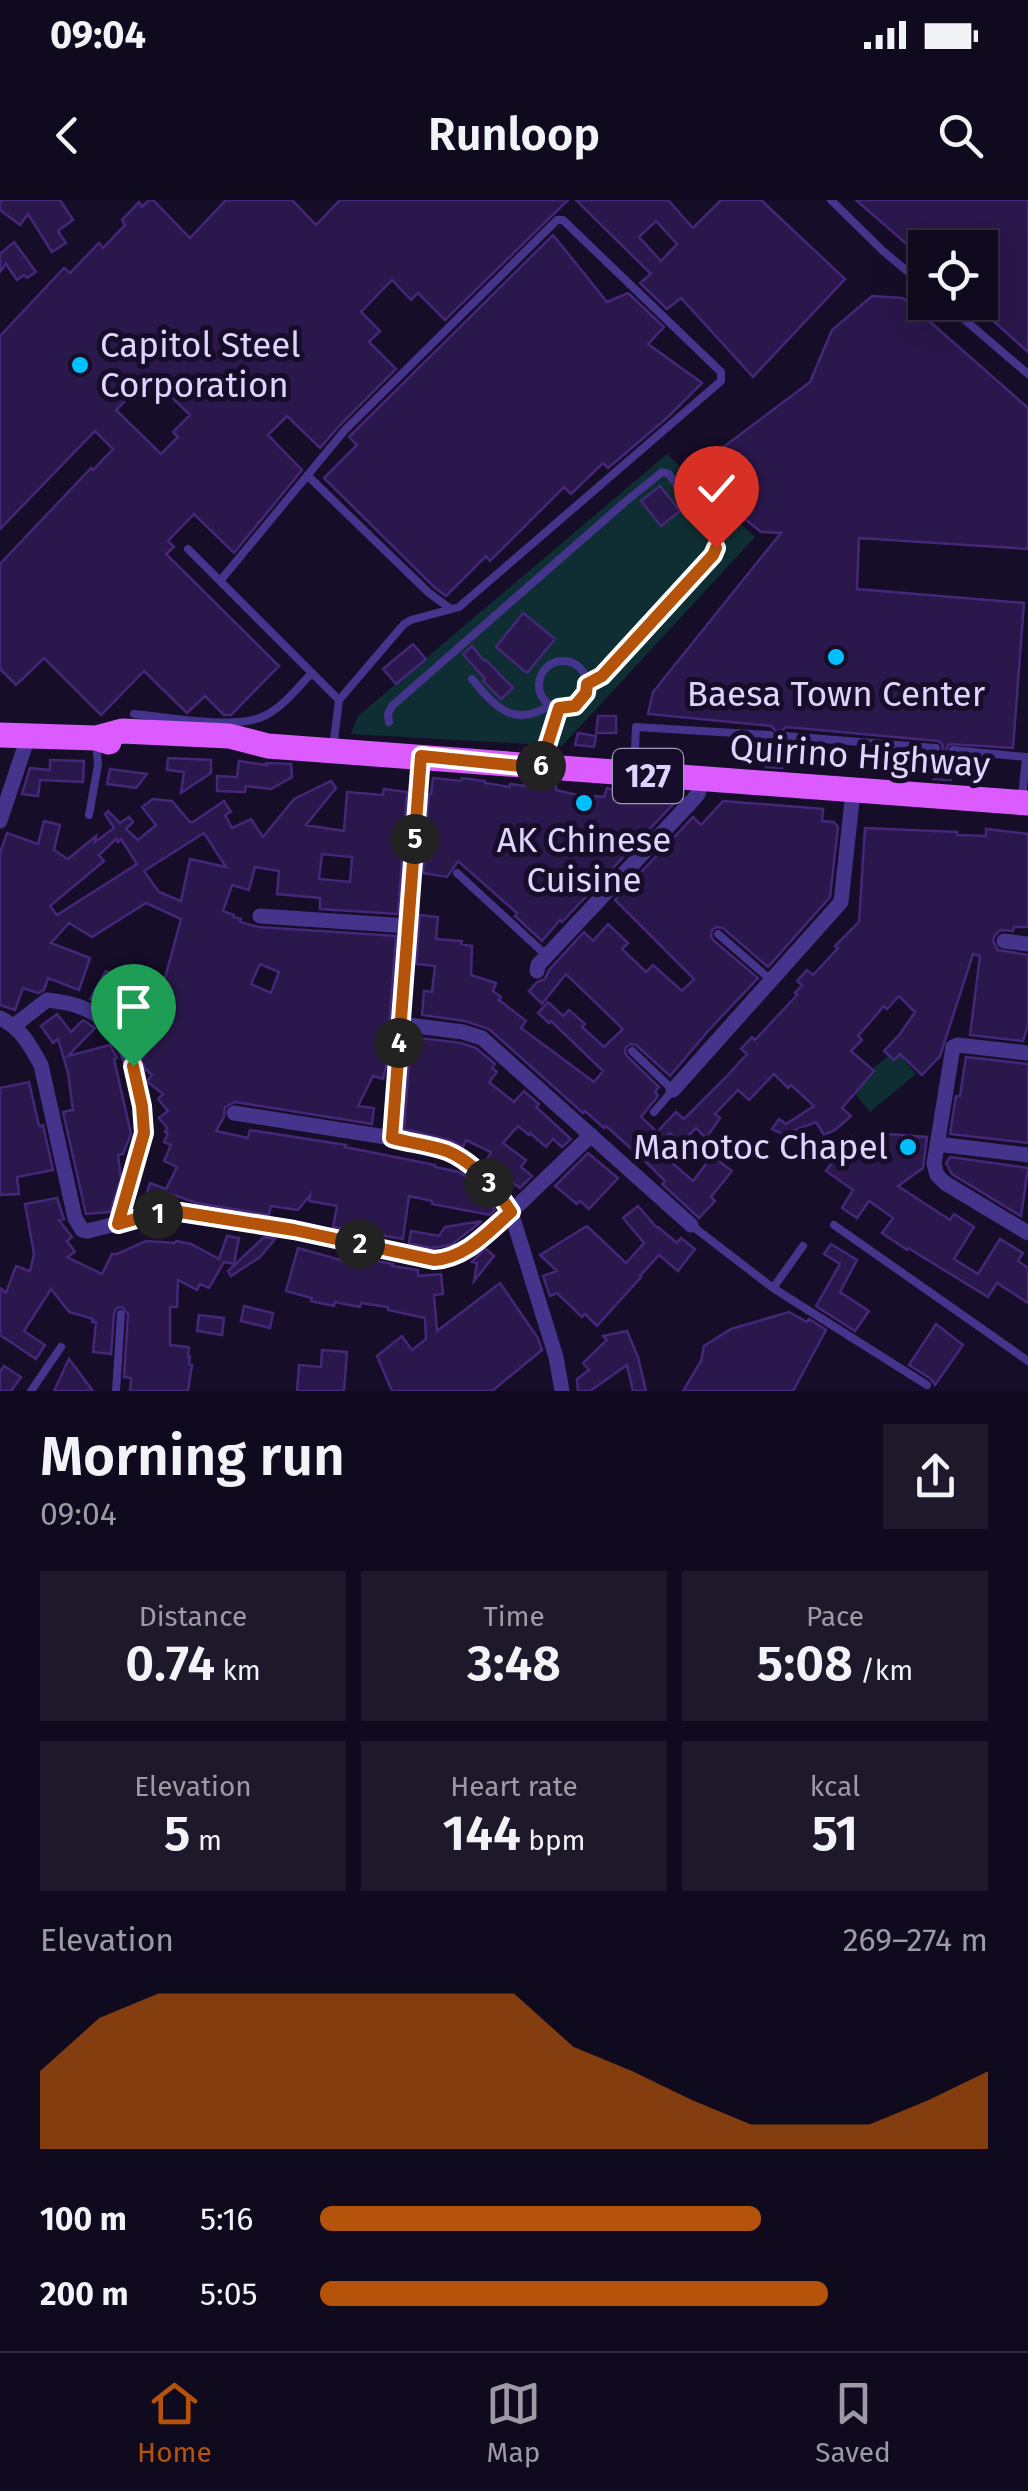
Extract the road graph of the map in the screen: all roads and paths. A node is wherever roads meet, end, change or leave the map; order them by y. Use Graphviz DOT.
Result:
graph roads {
  1 [pos="831,200"];
  2 [pos="908,271"];
  3 [pos="965,320"];
  4 [pos="1028,374"];
  5 [pos="308,476"];
  6 [pos="188,549"];
  7 [pos="220,581"];
  8 [pos="450,610"];
  9 [pos="312,673"];
  10 [pos="472,679"];
  11 [pos="587,684"];
  12 [pos="340,700"];
  13 [pos="554,707"];
  14 [pos="134,714"];
  15 [pos="389,722"];
  16 [pos="0,735"];
  17 [pos="770,735"];
  18 [pos="785,736"];
  19 [pos="28,737"];
  20 [pos="96,738"];
  21 [pos="936,748"];
  22 [pos="333,750"];
  23 [pos="953,750"];
  24 [pos="421,756"];
  25 [pos="540,768"];
  26 [pos="634,774"];
  27 [pos="702,780"];
  28 [pos="852,792"];
  29 [pos="1025,803"];
  30 [pos="89,815"];
  31 [pos="0,821"];
  32 [pos="456,873"];
  33 [pos="260,916"];
  34 [pos="408,926"];
  35 [pos="718,934"];
  36 [pos="1004,941"];
  37 [pos="1028,944"];
  38 [pos="548,956"];
  39 [pos="537,971"];
  40 [pos="771,980"];
  41 [pos="7,1021"];
  42 [pos="401,1024"];
  43 [pos="632,1051"];
  44 [pos="1028,1053"];
  45 [pos="673,1090"];
  46 [pos="654,1112"];
  47 [pos="234,1113"];
  48 [pos="591,1134"];
  49 [pos="392,1138"];
  50 [pos="937,1144"];
  51 [pos="1028,1155"];
  52 [pos="511,1212"];
  53 [pos="118,1224"];
  54 [pos="691,1225"];
  55 [pos="834,1225"];
  56 [pos="1028,1234"];
  57 [pos="803,1246"];
  58 [pos="774,1288"];
  59 [pos="121,1314"];
  60 [pos="61,1347"];
  61 [pos="1028,1361"];
  62 [pos="927,1386"];
  63 [pos="31,1391"];
  64 [pos="116,1391"];
  65 [pos="562,1391"];
  1 -- 2 [label="lane"];
  3 -- 4 [label="lane"];
  5 -- 7 [label="lane"];
  5 -- 8 [label="lane"];
  5 -- 8 [label="lane"];
  6 -- 7 [label="lane"];
  7 -- 9 [label="lane"];
  8 -- 12 [label="lane"];
  9 -- 12 [label="lane"];
  9 -- 14 [label="lane"];
  10 -- 13 [label="lane"];
  11 -- 13 [label="lane"];
  11 -- 13 [label="lane"];
  11 -- 15 [label="lane"];
  12 -- 22 [label="lane"];
  13 -- 25 [label="lane"];
  16 -- 19 [label="main road, Quirino Highway / 127"];
  17 -- 26 [label="lane"];
  18 -- 21 [label="lane"];
  19 -- 20 [label="main road, Quirino Highway / 127"];
  19 -- 31 [label="street"];
  20 -- 22 [label="main road, Quirino Highway / 127"];
  20 -- 30 [label="lane"];
  22 -- 24 [label="main road, Quirino Highway / 127"];
  23 -- 29 [label="lane"];
  24 -- 25 [label="main road, Quirino Highway / 127"];
  24 -- 34 [label="street"];
  25 -- 26 [label="main road, Quirino Highway / 127"];
  26 -- 27 [label="main road, Quirino Highway / 127"];
  27 -- 28 [label="main road, Quirino Highway / 127"];
  27 -- 38 [label="street"];
  28 -- 29 [label="main road, Quirino Highway / 127"];
  28 -- 40 [label="street"];
  32 -- 38 [label="lane"];
  33 -- 34 [label="street"];
  34 -- 42 [label="street"];
  35 -- 40 [label="lane"];
  36 -- 37 [label="street"];
  38 -- 39 [label="street"];
  40 -- 45 [label="street"];
  41 -- 53 [label="street"];
  41 -- 53 [label="street"];
  42 -- 48 [label="street"];
  42 -- 49 [label="street"];
  43 -- 45 [label="lane"];
  44 -- 50 [label="street"];
  45 -- 46 [label="lane"];
  47 -- 49 [label="street"];
  48 -- 52 [label="street"];
  48 -- 54 [label="street"];
  49 -- 52 [label="street"];
  50 -- 51 [label="street"];
  50 -- 56 [label="street"];
  52 -- 53 [label="street"];
  52 -- 65 [label="street"];
  54 -- 58 [label="lane"];
  55 -- 61 [label="lane"];
  57 -- 58 [label="lane"];
  58 -- 62 [label="lane"];
  59 -- 64 [label="lane"];
  60 -- 63 [label="lane"];
}
